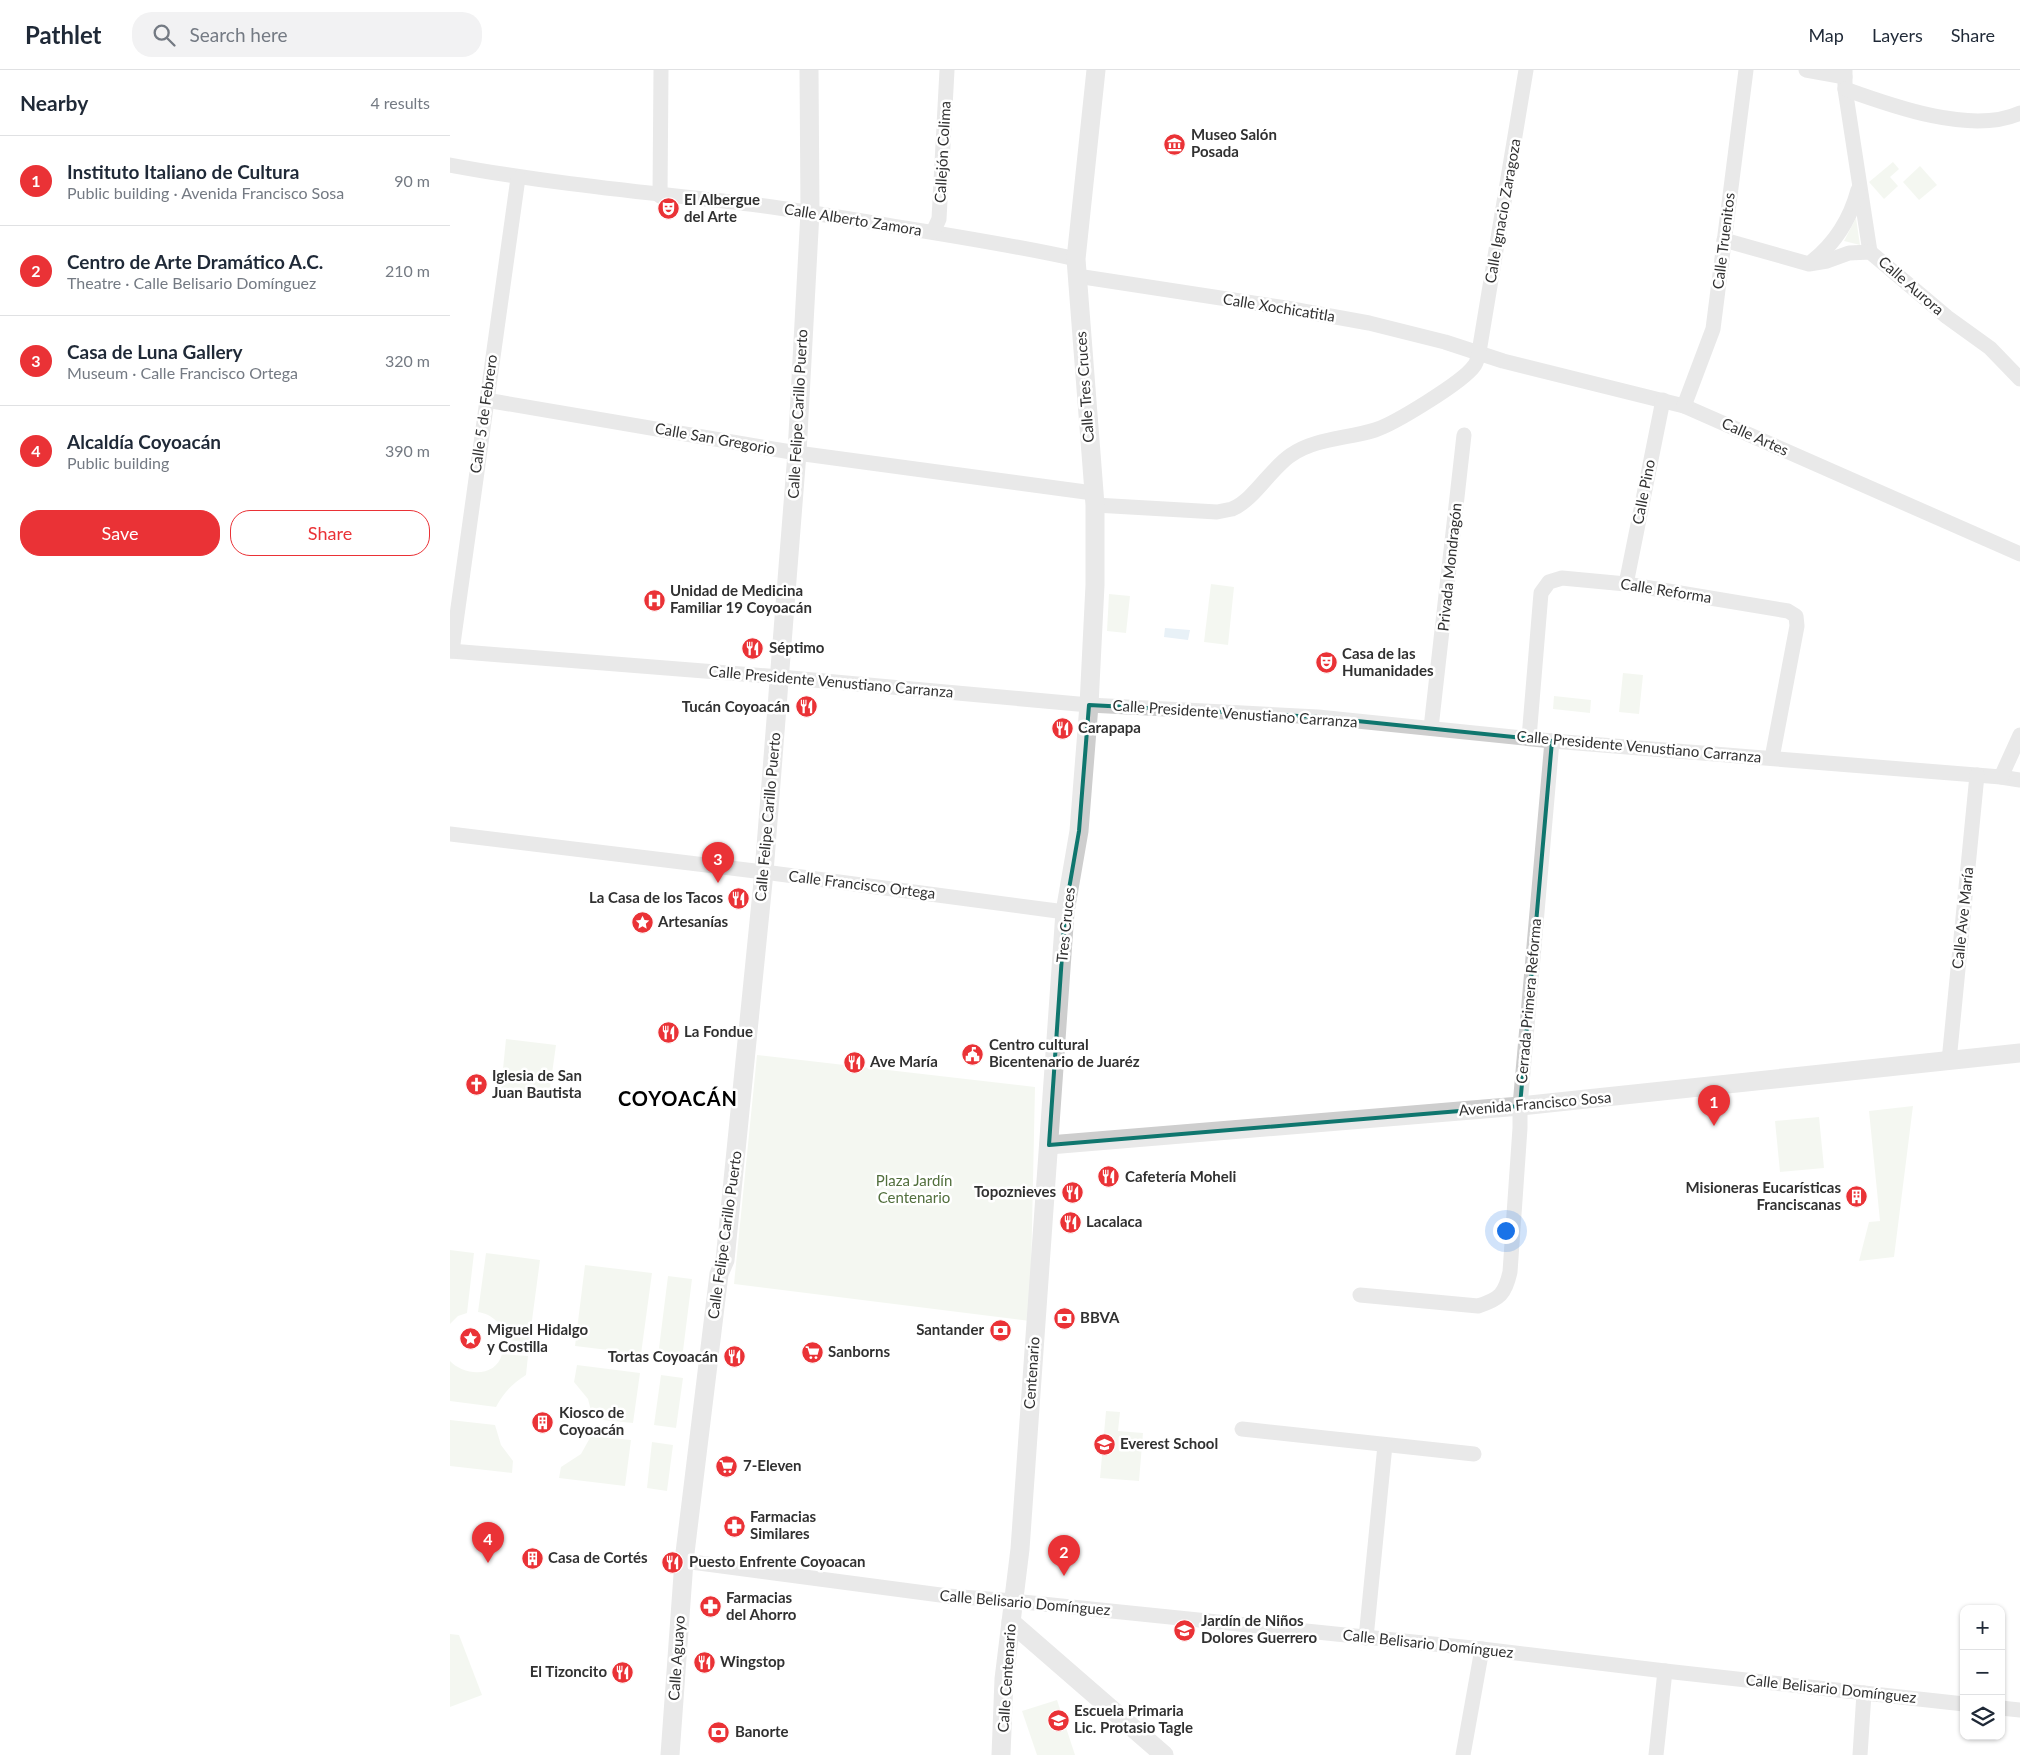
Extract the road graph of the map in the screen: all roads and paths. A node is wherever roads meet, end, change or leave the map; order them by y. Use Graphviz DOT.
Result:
graph roads {
  1 [pos="661,70"];
  2 [pos="809,70"];
  3 [pos="947,70"];
  4 [pos="1096,70"];
  5 [pos="1526,70"];
  6 [pos="1746,70"];
  7 [pos="1806,70"];
  8 [pos="1845,79"];
  9 [pos="2020,113"];
  10 [pos="450,166"];
  11 [pos="518,178"];
  12 [pos="1859,184"];
  13 [pos="660,196"];
  14 [pos="810,212"];
  15 [pos="933,232"];
  16 [pos="1724,240"];
  17 [pos="1870,252"];
  18 [pos="1809,264"];
  19 [pos="1076,268"];
  20 [pos="1479,352"];
  21 [pos="2020,380"];
  22 [pos="486,400"];
  23 [pos="1663,400"];
  24 [pos="1684,406"];
  25 [pos="1464,435"];
  26 [pos="797,452"];
  27 [pos="1094,499"];
  28 [pos="2020,554"];
  29 [pos="1626,584"];
  30 [pos="451,651"];
  31 [pos="780,677"];
  32 [pos="1089,705"];
  33 [pos="1432,728"];
  34 [pos="2020,734"];
  35 [pos="1530,738"];
  36 [pos="1552,741"];
  37 [pos="1772,758"];
  38 [pos="1977,775"];
  39 [pos="2001,777"];
  40 [pos="2020,780"];
  41 [pos="450,834"];
  42 [pos="764,872"];
  43 [pos="1065,912"];
  44 [pos="2020,1054"];
  45 [pos="1949,1061"];
  46 [pos="1520,1106"];
  47 [pos="1049,1145"];
  48 [pos="1360,1295"];
  49 [pos="1242,1429"];
  50 [pos="1385,1445"];
  51 [pos="1474,1454"];
  52 [pos="684,1561"];
  53 [pos="1014,1601"];
  54 [pos="1011,1622"];
  55 [pos="1366,1638"];
  56 [pos="1482,1649"];
  57 [pos="1666,1671"];
  58 [pos="1864,1693"];
  59 [pos="1960,1704"];
  60 [pos="2005,1708"];
  61 [pos="2020,1710"];
  62 [pos="670,1755"];
  63 [pos="1001,1755"];
  64 [pos="1164,1755"];
  65 [pos="1463,1755"];
  66 [pos="1656,1755"];
  67 [pos="1860,1755"];
  1 -- 13 [label="street"];
  2 -- 14 [label="street, Calle Felipe Carillo Puerto"];
  3 -- 15 [label="street, Callejón Colima"];
  4 -- 19 [label="street, Calle Tres Cruces"];
  5 -- 20 [label="street, Calle Ignacio Zaragoza"];
  6 -- 16 [label="street, Calle Truenitos"];
  7 -- 8 [label="street"];
  8 -- 9 [label="street"];
  8 -- 12 [label="street"];
  10 -- 11 [label="street, Calle Alberto Zamora"];
  11 -- 13 [label="street, Calle Alberto Zamora"];
  11 -- 22 [label="street, Calle 5 de Febrero"];
  12 -- 17 [label="street"];
  12 -- 18 [label="street"];
  13 -- 14 [label="street, Calle Alberto Zamora"];
  14 -- 15 [label="street, Calle Alberto Zamora"];
  14 -- 26 [label="street, Calle Felipe Carillo Puerto"];
  15 -- 19 [label="street, Calle Alberto Zamora"];
  16 -- 18 [label="street, Calle Aurora"];
  16 -- 24 [label="street, Calle Truenitos"];
  17 -- 18 [label="street, Calle Aurora"];
  17 -- 21 [label="street, Calle Aurora"];
  19 -- 20 [label="street, Calle Xochicatitla"];
  19 -- 27 [label="street, Calle Tres Cruces"];
  20 -- 23 [label="street, Calle Artes"];
  20 -- 27 [label="street, Calle Ignacio Zaragoza"];
  22 -- 26 [label="street, Calle San Gregorio"];
  22 -- 30 [label="street, Calle 5 de Febrero"];
  23 -- 24 [label="street, Calle Artes"];
  23 -- 29 [label="street, Calle Pino"];
  24 -- 28 [label="street, Calle Artes"];
  25 -- 33 [label="street, Privada Mondragón"];
  26 -- 27 [label="street, Calle San Gregorio"];
  26 -- 31 [label="street, Calle Felipe Carillo Puerto"];
  27 -- 32 [label="street, Calle Tres Cruces"];
  29 -- 35 [label="street, Calle Reforma"];
  29 -- 37 [label="street, Calle Reforma"];
  30 -- 31 [label="street, Calle Presidente Venustiano Carranza"];
  31 -- 32 [label="street, Calle Presidente Venustiano Carranza"];
  31 -- 42 [label="street, Calle Felipe Carillo Puerto"];
  32 -- 33 [label="street, Calle Presidente Venustiano Carranza"];
  32 -- 43 [label="street, Tres Cruces"];
  33 -- 35 [label="street, Calle Presidente Venustiano Carranza"];
  34 -- 39 [label="street"];
  35 -- 36 [label="street, Calle Presidente Venustiano Carranza"];
  36 -- 37 [label="street, Calle Presidente Venustiano Carranza"];
  36 -- 46 [label="street, Cerrada Primera Reforma"];
  37 -- 38 [label="street, Calle Presidente Venustiano Carranza"];
  38 -- 39 [label="street, Calle Presidente Venustiano Carranza"];
  38 -- 45 [label="street, Calle Ave María"];
  39 -- 40 [label="street, Calle Presidente Venustiano Carranza"];
  41 -- 42 [label="street, Calle Francisco Ortega"];
  42 -- 43 [label="street, Calle Francisco Ortega"];
  42 -- 52 [label="street, Calle Felipe Carillo Puerto"];
  43 -- 47 [label="street, Tres Cruces"];
  44 -- 45 [label="street, Avenida Francisco Sosa"];
  45 -- 46 [label="street, Avenida Francisco Sosa"];
  46 -- 47 [label="street, Avenida Francisco Sosa"];
  46 -- 48 [label="street, Cerrada Primera Reforma"];
  47 -- 53 [label="street, Centenario"];
  49 -- 50 [label="street"];
  50 -- 51 [label="street"];
  50 -- 55 [label="street"];
  52 -- 53 [label="street, Calle Belisario Domínguez"];
  52 -- 62 [label="street, Calle Aguayo"];
  53 -- 54 [label="street, Calle Centenario"];
  53 -- 55 [label="street, Calle Belisario Domínguez"];
  54 -- 63 [label="street, Calle Centenario"];
  54 -- 64 [label="street"];
  55 -- 56 [label="street, Calle Belisario Domínguez"];
  56 -- 57 [label="street, Calle Belisario Domínguez"];
  56 -- 65 [label="street"];
  57 -- 58 [label="street, Calle Belisario Domínguez"];
  57 -- 66 [label="street"];
  58 -- 59 [label="street, Calle Belisario Domínguez"];
  58 -- 67 [label="street"];
  60 -- 61 [label="street"];
}
